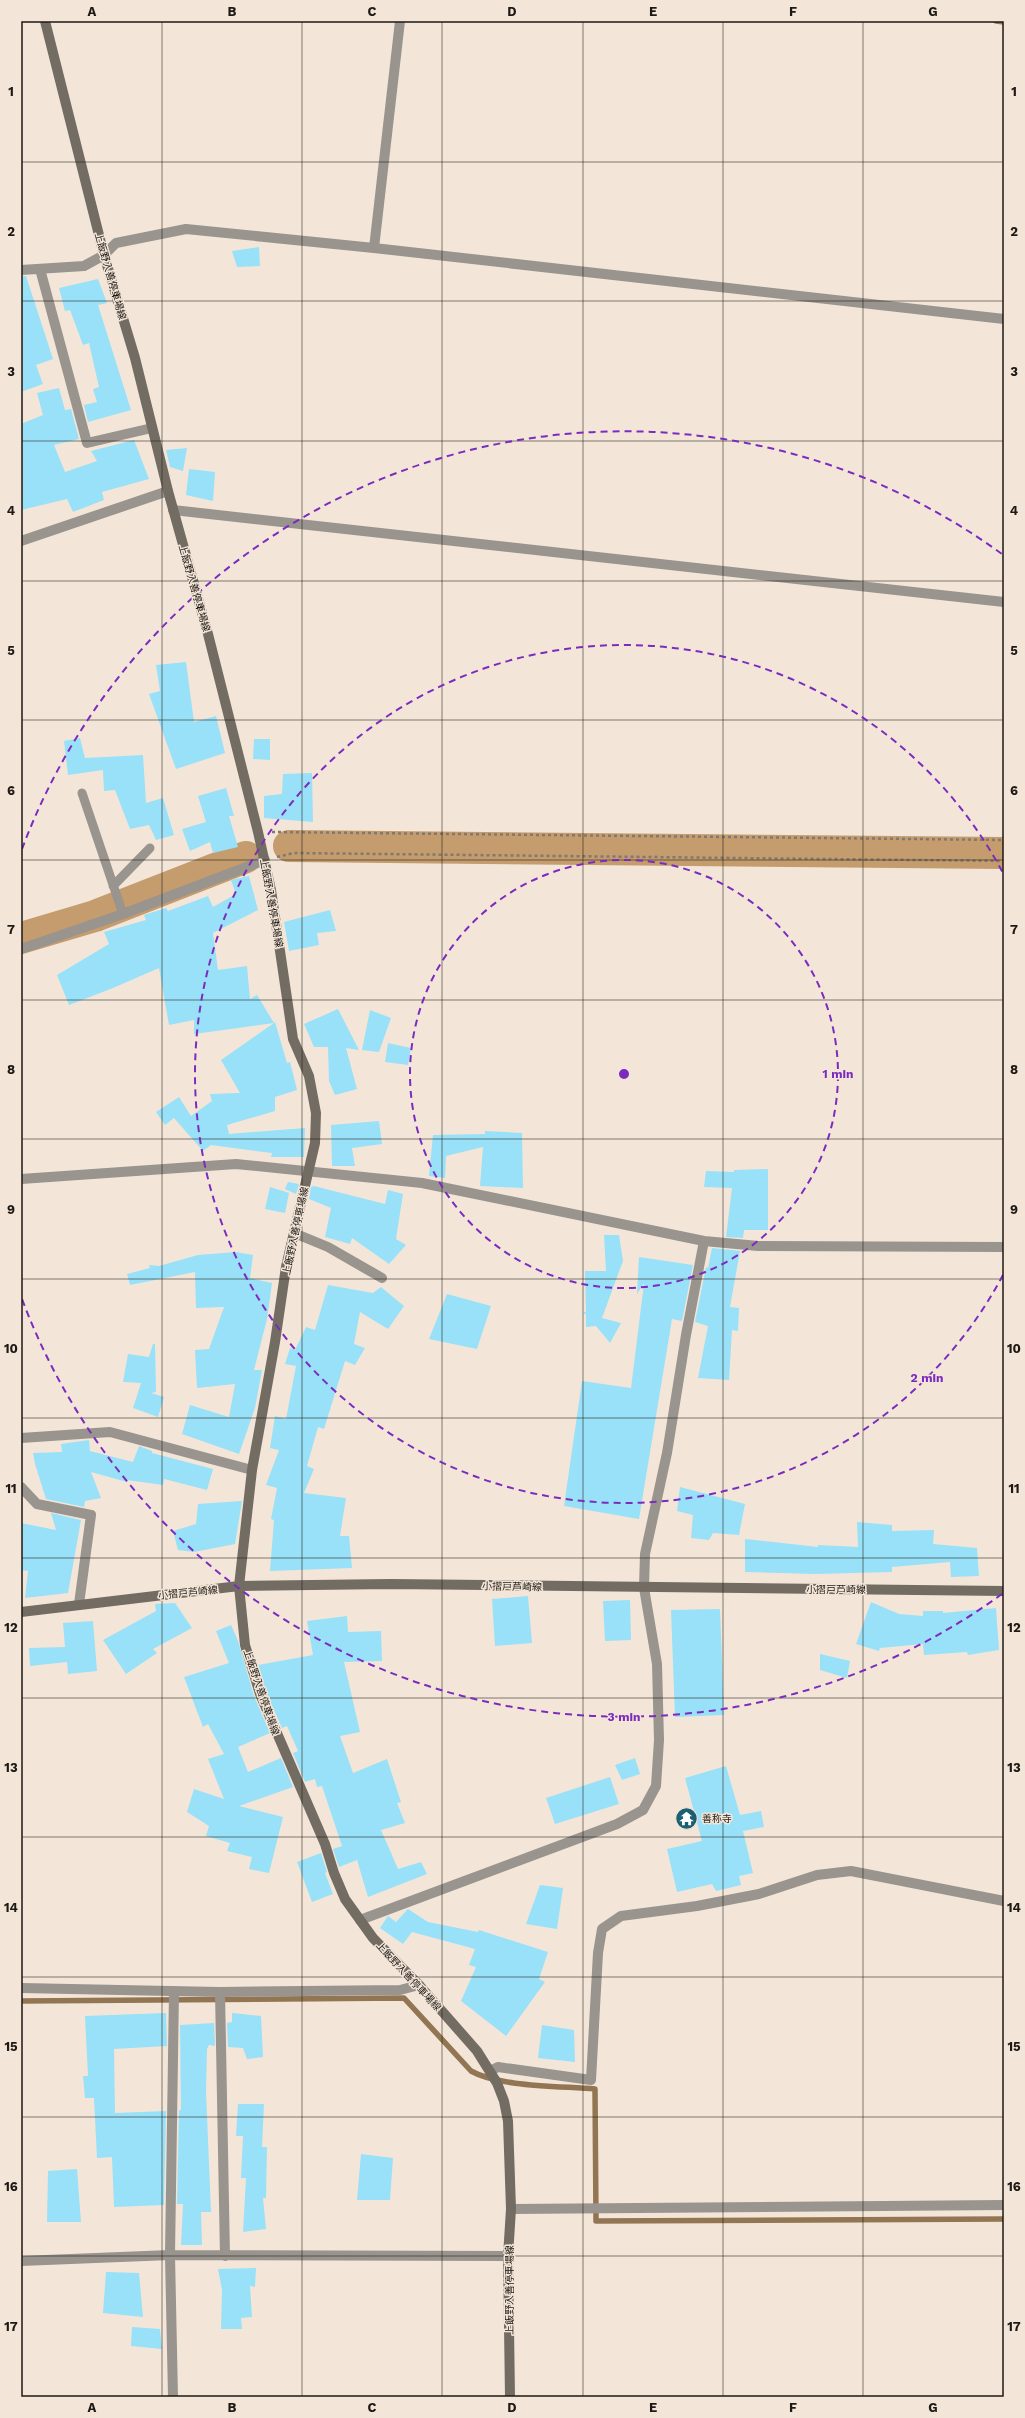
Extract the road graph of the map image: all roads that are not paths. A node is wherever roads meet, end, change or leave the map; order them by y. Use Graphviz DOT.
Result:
graph roads {
  1 [pos="45,21"];
  2 [pos="400,21"];
  3 [pos="374,248"];
  4 [pos="104,255"];
  5 [pos="40,269"];
  6 [pos="21,270"];
  7 [pos="1004,319"];
  8 [pos="152,428"];
  9 [pos="168,492"];
  10 [pos="174,510"];
  11 [pos="21,541"];
  12 [pos="1004,602"];
  13 [pos="82,794"];
  14 [pos="150,848"];
  15 [pos="265,860"];
  16 [pos="113,886"];
  17 [pos="123,914"];
  18 [pos="21,949"];
  19 [pos="308,1170"];
  20 [pos="21,1179"];
  21 [pos="294,1233"];
  22 [pos="704,1241"];
  23 [pos="1004,1247"];
  24 [pos="382,1278"];
  25 [pos="21,1438"];
  26 [pos="252,1470"];
  27 [pos="21,1487"];
  28 [pos="239,1586"];
  29 [pos="644,1588"];
  30 [pos="1004,1591"];
  31 [pos="79,1604"];
  32 [pos="21,1612"];
  33 [pos="1004,1900"];
  34 [pos="360,1920"];
  35 [pos="419,1985"];
  36 [pos="21,1988"];
  37 [pos="174,1991"];
  38 [pos="220,1992"];
  39 [pos="490,2071"];
  40 [pos="1004,2205"];
  41 [pos="511,2209"];
  42 [pos="170,2255"];
  43 [pos="225,2256"];
  44 [pos="508,2256"];
  45 [pos="21,2262"];
  46 [pos="173,2397"];
  47 [pos="510,2397"];
  1 -- 4 [label="main road, 上飯野入善停車場線"];
  2 -- 3 [label="street"];
  3 -- 4 [label="street"];
  3 -- 7 [label="street"];
  4 -- 5 [label="street"];
  4 -- 8 [label="main road, 上飯野入善停車場線"];
  5 -- 6 [label="street"];
  5 -- 8 [label="street"];
  8 -- 9 [label="main road, 上飯野入善停車場線"];
  9 -- 10 [label="main road, 上飯野入善停車場線"];
  9 -- 11 [label="street"];
  10 -- 12 [label="street"];
  10 -- 15 [label="main road, 上飯野入善停車場線"];
  13 -- 16 [label="lane"];
  14 -- 16 [label="lane"];
  15 -- 17 [label="street"];
  15 -- 19 [label="main road, 上飯野入善停車場線"];
  16 -- 17 [label="lane"];
  17 -- 18 [label="street"];
  19 -- 20 [label="street"];
  19 -- 21 [label="main road, 上飯野入善停車場線"];
  19 -- 22 [label="street"];
  21 -- 24 [label="street"];
  21 -- 26 [label="main road, 上飯野入善停車場線"];
  22 -- 23 [label="street"];
  22 -- 29 [label="street"];
  25 -- 26 [label="street"];
  26 -- 28 [label="main road, 上飯野入善停車場線"];
  27 -- 31 [label="street"];
  28 -- 29 [label="main road, 小摺戸芦崎線"];
  28 -- 31 [label="main road, 小摺戸芦崎線"];
  28 -- 34 [label="main road, 上飯野入善停車場線"];
  29 -- 30 [label="main road, 小摺戸芦崎線"];
  29 -- 34 [label="street"];
  31 -- 32 [label="main road, 小摺戸芦崎線"];
  33 -- 39 [label="street"];
  34 -- 35 [label="main road, 上飯野入善停車場線"];
  35 -- 38 [label="street"];
  35 -- 39 [label="main road, 上飯野入善停車場線"];
  36 -- 37 [label="street"];
  37 -- 38 [label="street"];
  37 -- 42 [label="street"];
  38 -- 43 [label="street"];
  39 -- 41 [label="main road, 上飯野入善停車場線"];
  40 -- 41 [label="street"];
  41 -- 44 [label="main road, 上飯野入善停車場線"];
  42 -- 43 [label="street"];
  42 -- 45 [label="street"];
  42 -- 46 [label="street"];
  43 -- 44 [label="street"];
  44 -- 47 [label="main road, 上飯野入善停車場線"];
}
